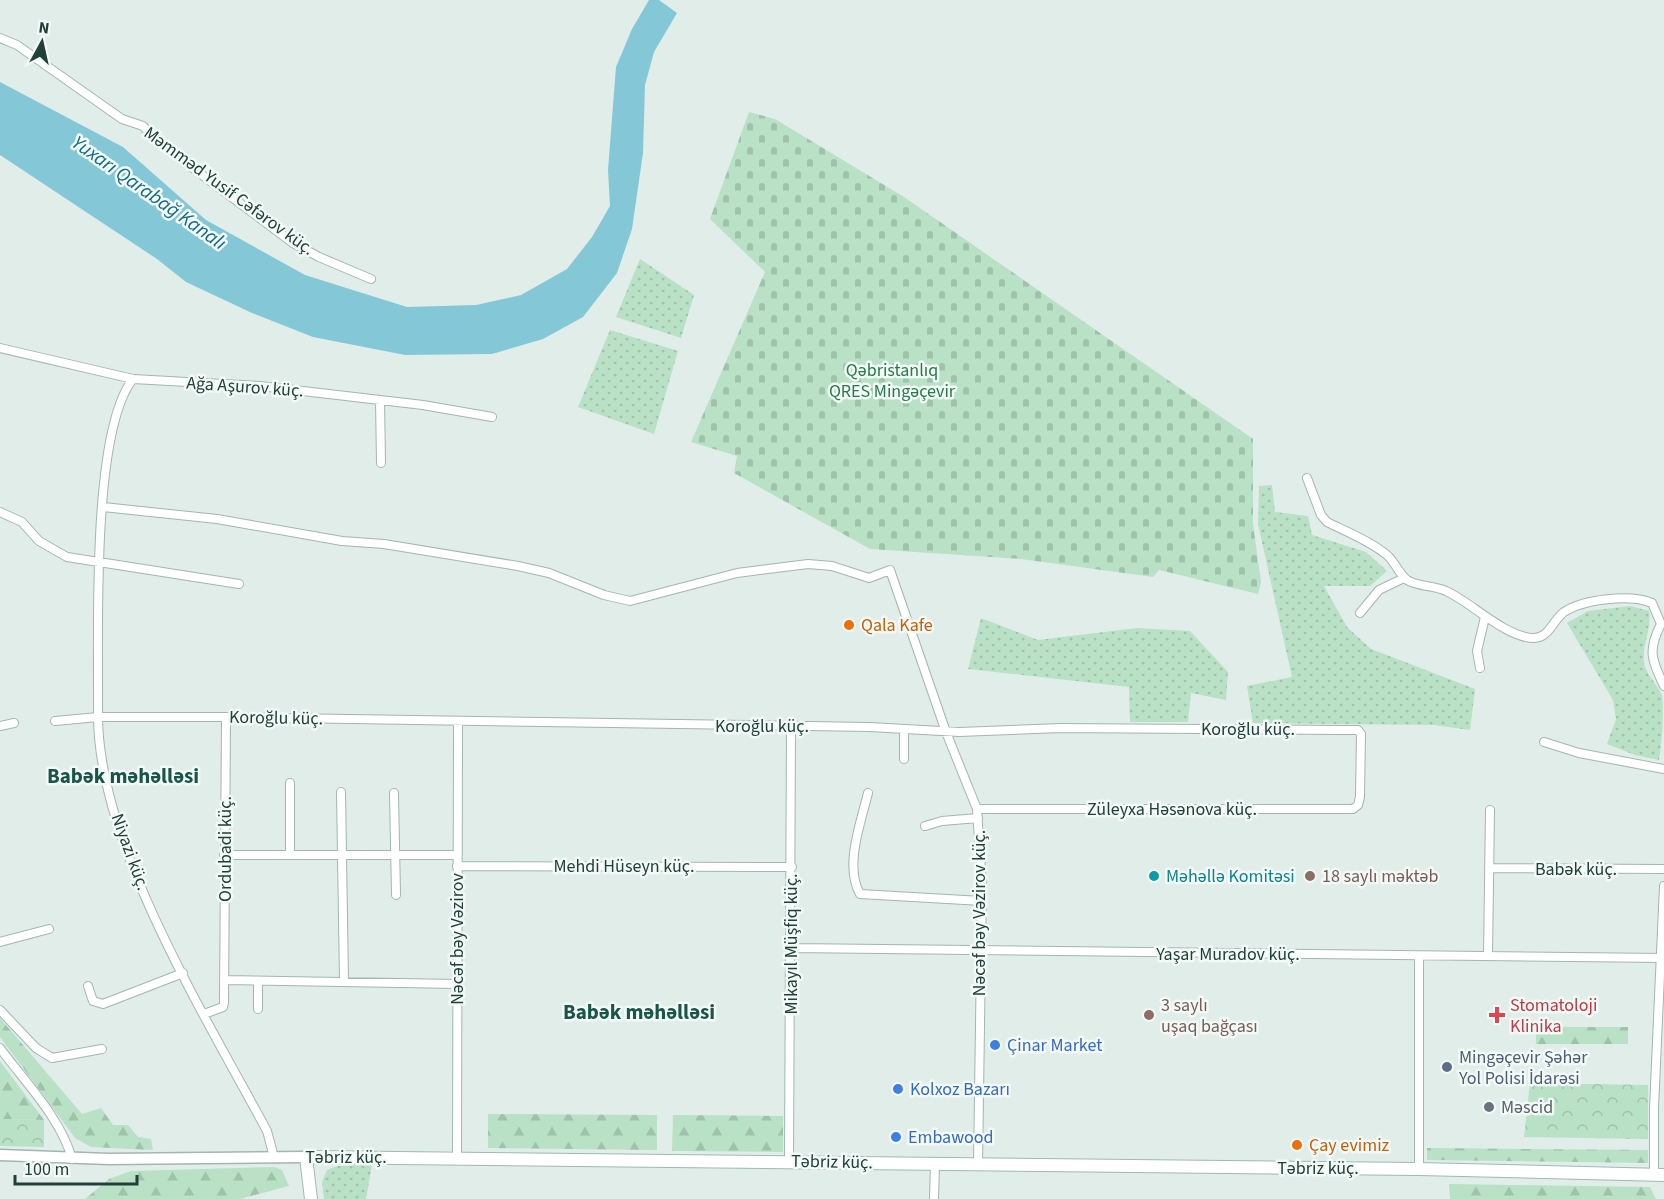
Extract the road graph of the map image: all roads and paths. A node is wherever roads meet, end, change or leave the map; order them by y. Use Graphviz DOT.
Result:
graph roads {
  1 [pos="0,38"];
  2 [pos="371,279"];
  3 [pos="0,348"];
  4 [pos="133,379"];
  5 [pos="380,400"];
  6 [pos="492,417"];
  7 [pos="381,463"];
  8 [pos="1307,478"];
  9 [pos="103,507"];
  10 [pos="0,512"];
  11 [pos="100,562"];
  12 [pos="1404,578"];
  13 [pos="239,584"];
  14 [pos="1360,613"];
  15 [pos="1485,617"];
  16 [pos="1480,668"];
  17 [pos="1664,686"];
  18 [pos="98,717"];
  19 [pos="226,717"];
  20 [pos="56,721"];
  21 [pos="458,722"];
  22 [pos="14,723"];
  23 [pos="0,726"];
  24 [pos="791,726"];
  25 [pos="904,729"];
  26 [pos="946,732"];
  27 [pos="1544,742"];
  28 [pos="903,759"];
  29 [pos="1664,769"];
  30 [pos="290,783"];
  31 [pos="340,792"];
  32 [pos="868,793"];
  33 [pos="394,794"];
  34 [pos="1360,796"];
  35 [pos="1490,810"];
  36 [pos="978,813"];
  37 [pos="925,826"];
  38 [pos="224,855"];
  39 [pos="290,855"];
  40 [pos="341,855"];
  41 [pos="394,855"];
  42 [pos="457,855"];
  43 [pos="457,866"];
  44 [pos="792,867"];
  45 [pos="1489,868"];
  46 [pos="1664,869"];
  47 [pos="1664,886"];
  48 [pos="396,895"];
  49 [pos="982,901"];
  50 [pos="49,929"];
  51 [pos="0,942"];
  52 [pos="791,948"];
  53 [pos="980,951"];
  54 [pos="1419,956"];
  55 [pos="1488,956"];
  56 [pos="1662,958"];
  57 [pos="183,973"];
  58 [pos="224,980"];
  59 [pos="258,981"];
  60 [pos="344,982"];
  61 [pos="457,984"];
  62 [pos="88,986"];
  63 [pos="258,1009"];
  64 [pos="0,1010"];
  65 [pos="204,1014"];
  66 [pos="0,1048"];
  67 [pos="102,1049"];
  68 [pos="1660,1051"];
  69 [pos="0,1155"];
  70 [pos="274,1157"];
  71 [pos="306,1157"];
  72 [pos="457,1157"];
  73 [pos="72,1159"];
  74 [pos="789,1161"];
  75 [pos="935,1164"];
  76 [pos="978,1165"];
  77 [pos="1419,1169"];
  78 [pos="1659,1175"];
  79 [pos="311,1199"];
  80 [pos="934,1199"];
  1 -- 2 [label="street, Məmməd Yusif Cəfərov küç."];
  3 -- 4 [label="street, Ağa Aşurov küç."];
  4 -- 5 [label="street, Ağa Aşurov küç."];
  4 -- 9 [label="street, Niyazi küç."];
  5 -- 6 [label="street, Ağa Aşurov küç."];
  5 -- 7 [label="street"];
  8 -- 12 [label="street"];
  9 -- 11 [label="street, Niyazi küç."];
  9 -- 26 [label="street, Nəcəf bəy Vəzirov küç."];
  10 -- 11 [label="street"];
  11 -- 13 [label="street"];
  11 -- 18 [label="street, Niyazi küç."];
  12 -- 14 [label="street"];
  12 -- 15 [label="street"];
  15 -- 16 [label="street"];
  15 -- 17 [label="street"];
  18 -- 19 [label="street, Koroğlu küç."];
  18 -- 20 [label="street, Koroğlu küç."];
  18 -- 57 [label="street, Niyazi küç."];
  19 -- 21 [label="street, Koroğlu küç."];
  19 -- 38 [label="street, Ordubadi küç."];
  21 -- 24 [label="street, Koroğlu küç."];
  21 -- 42 [label="street, Nəcəf bəy Vəzirov"];
  22 -- 23 [label="street"];
  24 -- 25 [label="street, Koroğlu küç."];
  24 -- 44 [label="street, Mikayıl Müşfiq küç."];
  25 -- 26 [label="street, Koroğlu küç."];
  25 -- 28 [label="street"];
  26 -- 34 [label="street, Koroğlu küç."];
  26 -- 36 [label="street, Nəcəf bəy Vəzirov küç."];
  27 -- 29 [label="street"];
  30 -- 39 [label="street"];
  31 -- 40 [label="street"];
  32 -- 49 [label="street"];
  33 -- 41 [label="street"];
  34 -- 36 [label="street, Züleyxa Həsənova küç."];
  35 -- 45 [label="street"];
  36 -- 37 [label="street"];
  36 -- 49 [label="street, Nəcəf bəy Vəzirov küç."];
  38 -- 39 [label="street"];
  38 -- 58 [label="street, Ordubadi küç."];
  39 -- 40 [label="street"];
  40 -- 41 [label="street"];
  40 -- 60 [label="street"];
  41 -- 42 [label="street"];
  41 -- 48 [label="street"];
  42 -- 43 [label="street, Nəcəf bəy Vəzirov"];
  43 -- 44 [label="street, Mehdi Hüseyn küç."];
  43 -- 61 [label="street, Nəcəf bəy Vəzirov"];
  44 -- 52 [label="street, Mikayıl Müşfiq küç."];
  45 -- 46 [label="street, Babək küç."];
  45 -- 55 [label="street"];
  47 -- 56 [label="street"];
  49 -- 53 [label="street, Nəcəf bəy Vəzirov küç."];
  50 -- 51 [label="street"];
  52 -- 53 [label="street, Yaşar Muradov küç."];
  52 -- 74 [label="street, Mikayıl Müşfiq küç."];
  53 -- 54 [label="street, Yaşar Muradov küç."];
  53 -- 76 [label="street, Nəcəf bəy Vəzirov küç."];
  54 -- 55 [label="street, Yaşar Muradov küç."];
  54 -- 77 [label="street"];
  55 -- 56 [label="street, Yaşar Muradov küç."];
  56 -- 68 [label="street"];
  57 -- 62 [label="street"];
  57 -- 65 [label="street, Niyazi küç."];
  58 -- 59 [label="street"];
  58 -- 65 [label="street, Ordubadi küç."];
  59 -- 60 [label="street"];
  59 -- 63 [label="street"];
  60 -- 61 [label="street"];
  61 -- 72 [label="street, Nəcəf bəy Vəzirov"];
  64 -- 67 [label="street"];
  65 -- 70 [label="street, Niyazi küç."];
  66 -- 73 [label="street"];
  68 -- 78 [label="street"];
  69 -- 73 [label="street, Təbriz küç."];
  70 -- 71 [label="street, Təbriz küç."];
  70 -- 73 [label="street, Təbriz küç."];
  71 -- 72 [label="main road, Təbriz küç."];
  71 -- 79 [label="main road"];
  72 -- 74 [label="main road, Təbriz küç."];
  74 -- 75 [label="main road, Təbriz küç."];
  75 -- 76 [label="main road, Təbriz küç."];
  75 -- 80 [label="street"];
  76 -- 77 [label="main road, Təbriz küç."];
  77 -- 78 [label="main road, Təbriz küç."];
}
